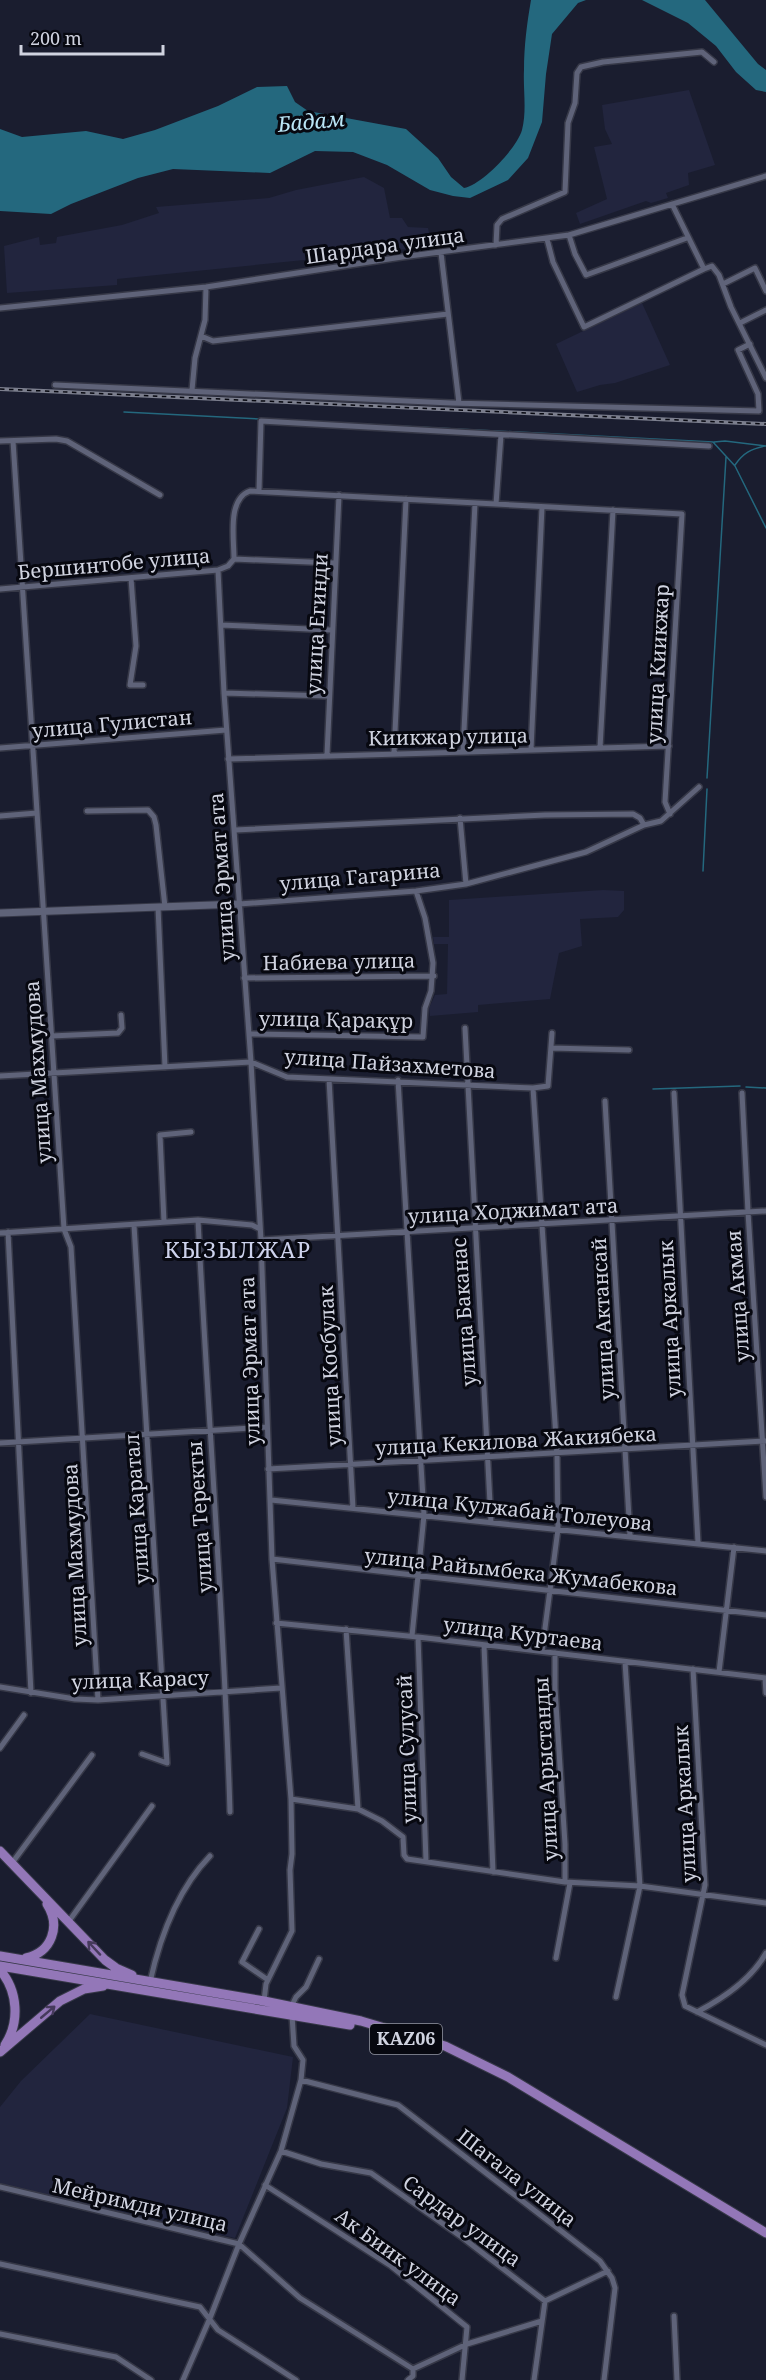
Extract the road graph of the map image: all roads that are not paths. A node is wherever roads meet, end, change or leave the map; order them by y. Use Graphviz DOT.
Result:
graph roads {
  1 [pos="714,62"];
  2 [pos="766,176"];
  3 [pos="672,204"];
  4 [pos="569,235"];
  5 [pos="687,238"];
  6 [pos="547,239"];
  7 [pos="496,245"];
  8 [pos="441,253"];
  9 [pos="704,269"];
  10 [pos="723,284"];
  11 [pos="206,287"];
  12 [pos="766,291"];
  13 [pos="0,308"];
  14 [pos="766,310"];
  15 [pos="448,314"];
  16 [pos="740,323"];
  17 [pos="201,336"];
  18 [pos="750,344"];
  19 [pos="766,378"];
  20 [pos="55,385"];
  21 [pos="192,390"];
  22 [pos="459,403"];
  23 [pos="501,435"];
  24 [pos="0,441"];
  25 [pos="13,441"];
  26 [pos="709,446"];
  27 [pos="259,491"];
  28 [pos="160,495"];
  29 [pos="339,495"];
  30 [pos="406,499"];
  31 [pos="475,503"];
  32 [pos="496,504"];
  33 [pos="542,507"];
  34 [pos="613,510"];
  35 [pos="234,559"];
  36 [pos="334,563"];
  37 [pos="218,570"];
  38 [pos="131,578"];
  39 [pos="23,587"];
  40 [pos="0,589"];
  41 [pos="221,625"];
  42 [pos="331,630"];
  43 [pos="143,685"];
  44 [pos="224,693"];
  45 [pos="328,696"];
  46 [pos="226,730"];
  47 [pos="33,746"];
  48 [pos="669,746"];
  49 [pos="0,748"];
  50 [pos="600,748"];
  51 [pos="531,750"];
  52 [pos="463,751"];
  53 [pos="394,753"];
  54 [pos="327,754"];
  55 [pos="228,759"];
  56 [pos="699,787"];
  57 [pos="87,812"];
  58 [pos="37,813"];
  59 [pos="670,814"];
  60 [pos="0,816"];
  61 [pos="460,818"];
  62 [pos="644,825"];
  63 [pos="235,830"];
  64 [pos="466,884"];
  65 [pos="416,891"];
  66 [pos="239,904"];
  67 [pos="161,907"];
  68 [pos="0,913"];
  69 [pos="43,913"];
  70 [pos="434,976"];
  71 [pos="244,978"];
  72 [pos="121,1015"];
  73 [pos="465,1028"];
  74 [pos="552,1033"];
  75 [pos="249,1034"];
  76 [pos="51,1036"];
  77 [pos="551,1048"];
  78 [pos="629,1050"];
  79 [pos="251,1062"];
  80 [pos="165,1067"];
  81 [pos="53,1073"];
  82 [pos="0,1077"];
  83 [pos="329,1078"];
  84 [pos="398,1080"];
  85 [pos="467,1085"];
  86 [pos="533,1088"];
  87 [pos="674,1093"];
  88 [pos="742,1094"];
  89 [pos="605,1101"];
  90 [pos="191,1132"];
  91 [pos="766,1211"];
  92 [pos="748,1212"];
  93 [pos="680,1216"];
  94 [pos="198,1220"];
  95 [pos="612,1221"];
  96 [pos="164,1222"];
  97 [pos="134,1225"];
  98 [pos="542,1225"];
  99 [pos="260,1228"];
  100 [pos="64,1229"];
  101 [pos="474,1229"];
  102 [pos="8,1232"];
  103 [pos="405,1232"];
  104 [pos="0,1233"];
  105 [pos="338,1236"];
  106 [pos="261,1240"];
  107 [pos="267,1427"];
  108 [pos="209,1431"];
  109 [pos="147,1435"];
  110 [pos="83,1438"];
  111 [pos="18,1442"];
  112 [pos="764,1442"];
  113 [pos="0,1443"];
  114 [pos="692,1445"];
  115 [pos="625,1450"];
  116 [pos="557,1453"];
  117 [pos="489,1458"];
  118 [pos="421,1461"];
  119 [pos="351,1466"];
  120 [pos="268,1469"];
  121 [pos="766,1497"];
  122 [pos="271,1500"];
  123 [pos="353,1508"];
  124 [pos="424,1515"];
  125 [pos="492,1521"];
  126 [pos="558,1529"];
  127 [pos="630,1536"];
  128 [pos="698,1543"];
  129 [pos="734,1547"];
  130 [pos="766,1551"];
  131 [pos="272,1559"];
  132 [pos="418,1575"];
  133 [pos="549,1590"];
  134 [pos="725,1610"];
  135 [pos="766,1615"];
  136 [pos="276,1623"];
  137 [pos="346,1629"];
  138 [pos="415,1637"];
  139 [pos="484,1645"];
  140 [pos="542,1651"];
  141 [pos="555,1653"];
  142 [pos="625,1662"];
  143 [pos="693,1669"];
  144 [pos="719,1672"];
  145 [pos="766,1678"];
  146 [pos="0,1686"];
  147 [pos="281,1688"];
  148 [pos="226,1691"];
  149 [pos="32,1693"];
  150 [pos="766,1693"];
  151 [pos="165,1697"];
  152 [pos="98,1700"];
  153 [pos="24,1714"];
  154 [pos="0,1748"];
  155 [pos="142,1754"];
  156 [pos="92,1755"];
  157 [pos="291,1799"];
  158 [pos="152,1806"];
  159 [pos="358,1809"];
  160 [pos="230,1812"];
  161 [pos="0,1851"];
  162 [pos="210,1856"];
  163 [pos="426,1860"];
  164 [pos="12,1863"];
  165 [pos="493,1872"];
  166 [pos="567,1882"];
  167 [pos="640,1886"];
  168 [pos="40,1895"];
  169 [pos="703,1895"];
  170 [pos="766,1903"];
  171 [pos="69,1921"];
  172 [pos="259,1929"];
  173 [pos="766,1953"];
  174 [pos="0,1956"];
  175 [pos="21,1959"];
  176 [pos="319,1959"];
  177 [pos="556,1959"];
  178 [pos="0,1968"];
  179 [pos="268,1980"];
  180 [pos="146,1981"];
  181 [pos="133,1987"];
  182 [pos="616,1997"];
  183 [pos="264,2001"];
  184 [pos="292,2011"];
  185 [pos="697,2012"];
  186 [pos="766,2045"];
  187 [pos="1,2051"];
  188 [pos="301,2080"];
  189 [pos="281,2151"];
  190 [pos="265,2185"];
  191 [pos="0,2187"];
  192 [pos="766,2233"];
  193 [pos="766,2240"];
  194 [pos="239,2244"];
  195 [pos="0,2264"];
  196 [pos="608,2271"];
  197 [pos="545,2301"];
  198 [pos="674,2316"];
  199 [pos="210,2318"];
  200 [pos="542,2321"];
  201 [pos="0,2334"];
  202 [pos="467,2344"];
  203 [pos="413,2369"];
  204 [pos="151,2380"];
  205 [pos="183,2380"];
  206 [pos="296,2380"];
  207 [pos="408,2380"];
  208 [pos="462,2380"];
  209 [pos="534,2380"];
  210 [pos="604,2380"];
  211 [pos="677,2380"];
  1 -- 7 [label="street"];
  2 -- 3 [label="street, Шардара улица"];
  3 -- 4 [label="street, Шардара улица"];
  3 -- 5 [label="street"];
  4 -- 5 [label="street"];
  4 -- 6 [label="street, Шардара улица"];
  5 -- 9 [label="street"];
  6 -- 7 [label="street, Шардара улица"];
  6 -- 9 [label="street"];
  7 -- 8 [label="street, Шардара улица"];
  8 -- 11 [label="street, Шардара улица"];
  8 -- 15 [label="street"];
  9 -- 10 [label="street"];
  10 -- 12 [label="street"];
  10 -- 16 [label="street"];
  11 -- 13 [label="street, Шардара улица"];
  11 -- 17 [label="street"];
  14 -- 16 [label="street"];
  15 -- 17 [label="street"];
  15 -- 22 [label="street"];
  16 -- 18 [label="street"];
  17 -- 21 [label="street"];
  18 -- 19 [label="street"];
  18 -- 22 [label="street"];
  20 -- 21 [label="street"];
  21 -- 22 [label="street"];
  23 -- 26 [label="street"];
  23 -- 27 [label="street"];
  23 -- 32 [label="street"];
  24 -- 25 [label="street"];
  25 -- 28 [label="street"];
  25 -- 39 [label="street, улица Махмудова"];
  27 -- 29 [label="street"];
  27 -- 35 [label="street"];
  29 -- 30 [label="street"];
  29 -- 36 [label="street, улица Егинди"];
  30 -- 31 [label="street"];
  30 -- 53 [label="street"];
  31 -- 32 [label="street"];
  31 -- 52 [label="street"];
  32 -- 33 [label="street"];
  33 -- 34 [label="street"];
  33 -- 51 [label="street"];
  34 -- 48 [label="street, улица Киикжар"];
  34 -- 50 [label="street"];
  35 -- 36 [label="street, Бершинтобе улица"];
  35 -- 37 [label="street, Бершинтобе улица"];
  36 -- 42 [label="street, улица Егинди"];
  37 -- 38 [label="street, Бершинтобе улица"];
  37 -- 41 [label="street, улица Эрмат ата"];
  38 -- 39 [label="street, Бершинтобе улица"];
  38 -- 43 [label="street"];
  39 -- 40 [label="street, Бершинтобе улица"];
  39 -- 47 [label="street, улица Махмудова"];
  41 -- 42 [label="street, улица Егинди"];
  41 -- 44 [label="street, улица Эрмат ата"];
  42 -- 45 [label="street, улица Егинди"];
  44 -- 45 [label="street"];
  44 -- 46 [label="street, улица Эрмат ата"];
  45 -- 54 [label="street, улица Егинди"];
  46 -- 47 [label="street, улица Гулистан"];
  46 -- 55 [label="street, улица Эрмат ата"];
  47 -- 49 [label="street, улица Гулистан"];
  47 -- 58 [label="street, улица Махмудова"];
  48 -- 50 [label="street, Киикжар улица"];
  48 -- 59 [label="street, улица Киикжар"];
  50 -- 51 [label="street, Киикжар улица"];
  51 -- 52 [label="street, Киикжар улица"];
  52 -- 53 [label="street, Киикжар улица"];
  53 -- 54 [label="street, Киикжар улица"];
  54 -- 55 [label="street, Киикжар улица"];
  55 -- 63 [label="street, улица Эрмат ата"];
  56 -- 59 [label="street, улица Гагарина"];
  57 -- 67 [label="street"];
  58 -- 60 [label="street"];
  58 -- 69 [label="street, улица Махмудова"];
  59 -- 62 [label="street, улица Гагарина"];
  61 -- 62 [label="street"];
  61 -- 63 [label="street"];
  61 -- 64 [label="street"];
  62 -- 64 [label="street, улица Гагарина"];
  63 -- 66 [label="street, улица Эрмат ата"];
  64 -- 65 [label="street, улица Гагарина"];
  65 -- 66 [label="street, улица Гагарина"];
  65 -- 70 [label="street"];
  66 -- 67 [label="street, улица Гагарина"];
  66 -- 71 [label="street, улица Эрмат ата"];
  67 -- 69 [label="street, улица Гагарина"];
  67 -- 80 [label="street"];
  68 -- 69 [label="street, улица Гагарина"];
  69 -- 76 [label="street, улица Махмудова"];
  70 -- 71 [label="street, Набиева улица"];
  70 -- 75 [label="street, улица Қарақұр"];
  71 -- 75 [label="street, улица Эрмат ата"];
  72 -- 76 [label="street"];
  73 -- 85 [label="street, улица Баканас"];
  74 -- 77 [label="street"];
  75 -- 79 [label="street, улица Эрмат ата"];
  76 -- 81 [label="street, улица Махмудова"];
  77 -- 78 [label="street"];
  77 -- 86 [label="street"];
  79 -- 80 [label="street, улица Пайзахметова"];
  79 -- 83 [label="street, улица Пайзахметова"];
  79 -- 99 [label="street, улица Эрмат ата"];
  80 -- 81 [label="street, улица Пайзахметова"];
  81 -- 82 [label="street, улица Пайзахметова"];
  81 -- 100 [label="street, улица Махмудова"];
  83 -- 84 [label="street, улица Пайзахметова"];
  83 -- 105 [label="street, улица Косбулак"];
  84 -- 85 [label="street, улица Пайзахметова"];
  84 -- 103 [label="street, улица Сулусай"];
  85 -- 86 [label="street, улица Пайзахметова"];
  85 -- 101 [label="street, улица Баканас"];
  86 -- 98 [label="street"];
  87 -- 93 [label="street, улица Аркалык"];
  88 -- 92 [label="street, улица Акмая"];
  89 -- 95 [label="street, улица Актансай"];
  90 -- 96 [label="street"];
  91 -- 92 [label="street, улица Ходжимат ата"];
  92 -- 93 [label="street, улица Ходжимат ата"];
  92 -- 112 [label="street, улица Акмая"];
  93 -- 95 [label="street, улица Ходжимат ата"];
  93 -- 114 [label="street, улица Аркалык"];
  94 -- 96 [label="street"];
  94 -- 99 [label="street"];
  94 -- 108 [label="street, улица Теректы"];
  95 -- 98 [label="street, улица Ходжимат ата"];
  95 -- 115 [label="street, улица Актансай"];
  96 -- 97 [label="street"];
  97 -- 100 [label="street"];
  97 -- 109 [label="street, улица Каратал"];
  98 -- 101 [label="street, улица Ходжимат ата"];
  98 -- 116 [label="street"];
  99 -- 106 [label="street, улица Эрмат ата"];
  100 -- 102 [label="street"];
  100 -- 110 [label="street, улица Махмудова"];
  101 -- 103 [label="street, улица Ходжимат ата"];
  101 -- 117 [label="street, улица Баканас"];
  102 -- 104 [label="street"];
  102 -- 111 [label="street"];
  103 -- 105 [label="street, улица Ходжимат ата"];
  103 -- 118 [label="street, улица Сулусай"];
  105 -- 106 [label="street, улица Ходжимат ата"];
  105 -- 119 [label="street, улица Косбулак"];
  106 -- 107 [label="street, улица Эрмат ата"];
  107 -- 108 [label="street"];
  107 -- 120 [label="street, улица Эрмат ата"];
  108 -- 109 [label="street"];
  108 -- 148 [label="street, улица Теректы"];
  109 -- 110 [label="street"];
  109 -- 151 [label="street, улица Каратал"];
  110 -- 111 [label="street"];
  110 -- 152 [label="street, улица Махмудова"];
  111 -- 113 [label="street"];
  111 -- 149 [label="street"];
  112 -- 114 [label="street, улица Кекилова Жакиябека"];
  112 -- 121 [label="street, улица Акмая"];
  114 -- 115 [label="street, улица Кекилова Жакиябека"];
  114 -- 128 [label="street, улица Аркалык"];
  115 -- 116 [label="street, улица Кекилова Жакиябека"];
  115 -- 127 [label="street, улица Актансай"];
  116 -- 117 [label="street, улица Кекилова Жакиябека"];
  116 -- 126 [label="street"];
  117 -- 118 [label="street, улица Кекилова Жакиябека"];
  117 -- 125 [label="street, улица Баканас"];
  118 -- 119 [label="street, улица Кекилова Жакиябека"];
  118 -- 124 [label="street, улица Сулусай"];
  119 -- 120 [label="street, улица Кекилова Жакиябека"];
  119 -- 123 [label="street, улица Косбулак"];
  120 -- 122 [label="street, улица Эрмат ата"];
  122 -- 123 [label="street, улица Кулжабай Толеуова"];
  122 -- 131 [label="street, улица Эрмат ата"];
  123 -- 124 [label="street, улица Кулжабай Толеуова"];
  124 -- 125 [label="street, улица Кулжабай Толеуова"];
  124 -- 132 [label="street, улица Сулусай"];
  125 -- 126 [label="street, улица Кулжабай Толеуова"];
  126 -- 127 [label="street, улица Кулжабай Толеуова"];
  126 -- 133 [label="street"];
  127 -- 128 [label="street, улица Кулжабай Толеуова"];
  128 -- 129 [label="street, улица Кулжабай Толеуова"];
  129 -- 130 [label="street, улица Кулжабай Толеуова"];
  129 -- 134 [label="street"];
  131 -- 132 [label="street, улица Райымбека Жумабекова"];
  131 -- 136 [label="street, улица Эрмат ата"];
  132 -- 133 [label="street, улица Райымбека Жумабекова"];
  132 -- 138 [label="street, улица Сулусай"];
  133 -- 134 [label="street, улица Райымбека Жумабекова"];
  133 -- 140 [label="street"];
  134 -- 135 [label="street, улица Райымбека Жумабекова"];
  134 -- 144 [label="street"];
  136 -- 137 [label="street, улица Куртаева"];
  136 -- 147 [label="street, улица Эрмат ата"];
  137 -- 138 [label="street, улица Куртаева"];
  137 -- 159 [label="street"];
  138 -- 139 [label="street, улица Куртаева"];
  138 -- 163 [label="street, улица Сулусай"];
  139 -- 140 [label="street, улица Куртаева"];
  139 -- 165 [label="street"];
  140 -- 141 [label="street, улица Куртаева"];
  141 -- 142 [label="street, улица Куртаева"];
  141 -- 166 [label="street, улица Арыстанды"];
  142 -- 143 [label="street, улица Куртаева"];
  142 -- 167 [label="street"];
  143 -- 144 [label="street, улица Куртаева"];
  143 -- 169 [label="street, улица Аркалык"];
  144 -- 145 [label="street, улица Куртаева"];
  145 -- 150 [label="street"];
  146 -- 149 [label="street, улица Карасу"];
  147 -- 148 [label="street, улица Карасу"];
  147 -- 157 [label="street, улица Эрмат ата"];
  148 -- 151 [label="street, улица Карасу"];
  148 -- 160 [label="street, улица Теректы"];
  149 -- 152 [label="street, улица Карасу"];
  151 -- 152 [label="street, улица Карасу"];
  151 -- 155 [label="street, улица Каратал"];
  153 -- 154 [label="street"];
  156 -- 164 [label="street"];
  157 -- 159 [label="street"];
  157 -- 179 [label="street, улица Эрмат ата"];
  158 -- 171 [label="street"];
  159 -- 163 [label="street"];
  161 -- 164 [label="highway"];
  162 -- 180 [label="street"];
  163 -- 165 [label="street"];
  164 -- 168 [label="highway"];
  165 -- 166 [label="street"];
  166 -- 167 [label="street"];
  166 -- 177 [label="street, улица Арыстанды"];
  167 -- 169 [label="street"];
  167 -- 182 [label="street"];
  168 -- 171 [label="highway"];
  168 -- 175 [label="highway"];
  169 -- 170 [label="street"];
  169 -- 185 [label="street, улица Аркалык"];
  180 -- 171 [label="highway, one-way"];
  172 -- 179 [label="street"];
  173 -- 185 [label="street"];
  174 -- 175 [label="highway, KАZ06"];
  175 -- 180 [label="highway, KАZ06"];
  176 -- 184 [label="street"];
  178 -- 181 [label="highway, KАZ06"];
  178 -- 187 [label="highway"];
  179 -- 183 [label="street, улица Эрмат ата"];
  180 -- 183 [label="highway, KАZ06"];
  181 -- 184 [label="highway, KАZ06"];
  187 -- 181 [label="highway, KАZ06, one-way"];
  183 -- 184 [label="highway, KАZ06"];
  184 -- 188 [label="street"];
  184 -- 192 [label="highway, KАZ06"];
  184 -- 193 [label="highway, KАZ06"];
  185 -- 186 [label="street"];
  188 -- 189 [label="street"];
  188 -- 196 [label="street, Шагала улица"];
  189 -- 190 [label="street"];
  189 -- 197 [label="street, Сардар улица"];
  190 -- 194 [label="street"];
  190 -- 202 [label="street, Ак Биик улица"];
  191 -- 194 [label="street, Мейримди улица"];
  194 -- 199 [label="street"];
  194 -- 203 [label="street, Мейримди улица"];
  195 -- 199 [label="street"];
  196 -- 197 [label="street"];
  196 -- 210 [label="street"];
  197 -- 200 [label="street"];
  198 -- 211 [label="street"];
  199 -- 205 [label="street"];
  199 -- 206 [label="street"];
  200 -- 202 [label="street"];
  200 -- 209 [label="street"];
  201 -- 204 [label="street"];
  202 -- 203 [label="street"];
  202 -- 208 [label="street, Ак Биик улица"];
  203 -- 207 [label="street"];
}
